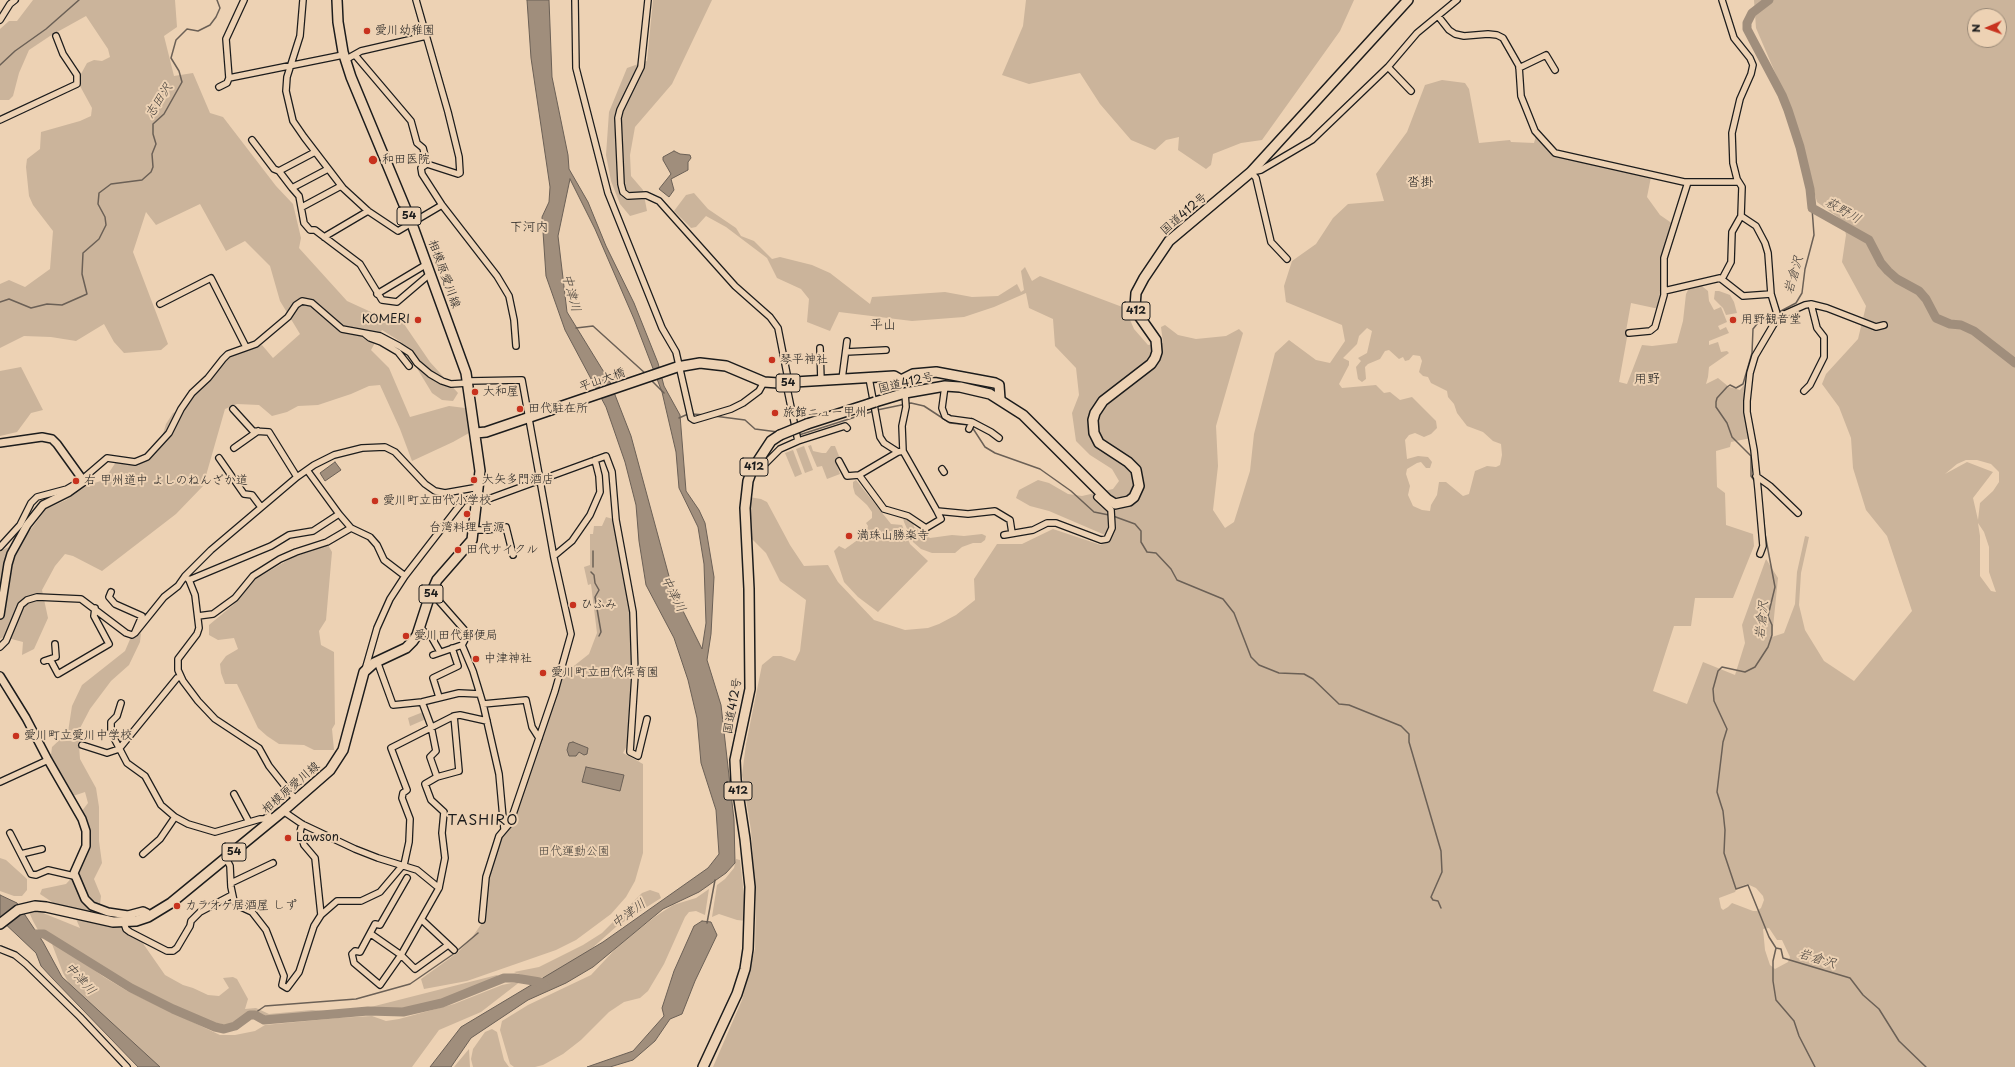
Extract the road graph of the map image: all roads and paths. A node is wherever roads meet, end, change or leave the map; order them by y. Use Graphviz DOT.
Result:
graph roads {
  1 [pos="15,0"];
  2 [pos="244,0"];
  3 [pos="303,0"];
  4 [pos="338,0"];
  5 [pos="416,0"];
  6 [pos="575,0"];
  7 [pos="648,0"];
  8 [pos="1408,0"];
  9 [pos="1457,0"];
  10 [pos="1722,0"];
  11 [pos="1438,16"];
  12 [pos="0,20"];
  13 [pos="56,36"];
  14 [pos="426,36"];
  15 [pos="355,54"];
  16 [pos="344,57"];
  17 [pos="290,66"];
  18 [pos="1388,67"];
  19 [pos="1519,68"];
  20 [pos="1555,70"];
  21 [pos="229,78"];
  22 [pos="219,87"];
  23 [pos="1411,91"];
  24 [pos="0,120"];
  25 [pos="252,140"];
  26 [pos="315,152"];
  27 [pos="427,164"];
  28 [pos="328,169"];
  29 [pos="279,172"];
  30 [pos="1251,172"];
  31 [pos="1688,182"];
  32 [pos="1738,182"];
  33 [pos="341,186"];
  34 [pos="292,188"];
  35 [pos="442,205"];
  36 [pos="302,207"];
  37 [pos="368,211"];
  38 [pos="1741,216"];
  39 [pos="412,224"];
  40 [pos="324,237"];
  41 [pos="1287,259"];
  42 [pos="427,264"];
  43 [pos="431,273"];
  44 [pos="1722,279"];
  45 [pos="1664,291"];
  46 [pos="377,294"];
  47 [pos="1771,294"];
  48 [pos="160,304"];
  49 [pos="1811,304"];
  50 [pos="1777,314"];
  51 [pos="1884,325"];
  52 [pos="364,333"];
  53 [pos="1629,333"];
  54 [pos="847,342"];
  55 [pos="516,346"];
  56 [pos="246,347"];
  57 [pos="820,348"];
  58 [pos="886,350"];
  59 [pos="846,352"];
  60 [pos="409,366"];
  61 [pos="678,366"];
  62 [pos="869,378"];
  63 [pos="842,380"];
  64 [pos="901,380"];
  65 [pos="820,381"];
  66 [pos="468,382"];
  67 [pos="764,382"];
  68 [pos="788,383"];
  69 [pos="946,386"];
  70 [pos="1804,391"];
  71 [pos="906,396"];
  72 [pos="1000,399"];
  73 [pos="874,407"];
  74 [pos="232,409"];
  75 [pos="532,416"];
  76 [pos="945,417"];
  77 [pos="972,423"];
  78 [pos="945,424"];
  79 [pos="847,428"];
  80 [pos="969,430"];
  81 [pos="258,431"];
  82 [pos="476,433"];
  83 [pos="797,438"];
  84 [pos="1000,438"];
  85 [pos="0,442"];
  86 [pos="234,448"];
  87 [pos="901,451"];
  88 [pos="219,458"];
  89 [pos="595,460"];
  90 [pos="839,461"];
  91 [pos="754,466"];
  92 [pos="307,470"];
  93 [pos="859,475"];
  94 [pos="297,477"];
  95 [pos="1756,478"];
  96 [pos="82,479"];
  97 [pos="541,480"];
  98 [pos="479,487"];
  99 [pos="1100,498"];
  100 [pos="478,500"];
  101 [pos="261,507"];
  102 [pos="937,511"];
  103 [pos="1798,513"];
  104 [pos="339,514"];
  105 [pos="351,528"];
  106 [pos="474,530"];
  107 [pos="1012,533"];
  108 [pos="1004,535"];
  109 [pos="0,547"];
  110 [pos="1760,554"];
  111 [pos="513,555"];
  112 [pos="554,556"];
  113 [pos="405,576"];
  114 [pos="187,578"];
  115 [pos="111,592"];
  116 [pos="431,592"];
  117 [pos="95,608"];
  118 [pos="0,615"];
  119 [pos="198,616"];
  120 [pos="420,628"];
  121 [pos="135,633"];
  122 [pos="55,644"];
  123 [pos="462,645"];
  124 [pos="0,646"];
  125 [pos="452,648"];
  126 [pos="440,652"];
  127 [pos="433,655"];
  128 [pos="50,659"];
  129 [pos="44,661"];
  130 [pos="377,662"];
  131 [pos="364,672"];
  132 [pos="0,676"];
  133 [pos="181,677"];
  134 [pos="480,694"];
  135 [pos="439,697"];
  136 [pos="422,702"];
  137 [pos="121,703"];
  138 [pos="483,704"];
  139 [pos="454,716"];
  140 [pos="647,719"];
  141 [pos="487,720"];
  142 [pos="431,726"];
  143 [pos="539,738"];
  144 [pos="82,745"];
  145 [pos="120,749"];
  146 [pos="48,760"];
  147 [pos="437,777"];
  148 [pos="0,782"];
  149 [pos="234,794"];
  150 [pos="296,800"];
  151 [pos="283,812"];
  152 [pos="175,817"];
  153 [pos="274,819"];
  154 [pos="249,822"];
  155 [pos="302,824"];
  156 [pos="504,829"];
  157 [pos="10,833"];
  158 [pos="42,849"];
  159 [pos="20,854"];
  160 [pos="144,854"];
  161 [pos="226,858"];
  162 [pos="273,863"];
  163 [pos="403,866"];
  164 [pos="74,876"];
  165 [pos="406,878"];
  166 [pos="231,883"];
  167 [pos="439,888"];
  168 [pos="232,895"];
  169 [pos="321,915"];
  170 [pos="148,917"];
  171 [pos="422,920"];
  172 [pos="482,920"];
  173 [pos="124,922"];
  174 [pos="0,924"];
  175 [pos="370,934"];
  176 [pos="448,945"];
  177 [pos="0,949"];
  178 [pos="454,950"];
  179 [pos="400,955"];
  180 [pos="127,1067"];
  181 [pos="703,1067"];
  1 -- 12 [label="street"];
  2 -- 21 [label="street"];
  3 -- 17 [label="street"];
  4 -- 16 [label="main road, 相模原愛川線 / 54"];
  5 -- 14 [label="street"];
  6 -- 61 [label="street"];
  7 -- 68 [label="street"];
  8 -- 30 [label="main road, 国道412号 / 412"];
  9 -- 11 [label="street"];
  10 -- 32 [label="street"];
  11 -- 18 [label="street"];
  11 -- 19 [label="street"];
  13 -- 24 [label="street"];
  14 -- 15 [label="street"];
  14 -- 27 [label="street"];
  15 -- 16 [label="street"];
  15 -- 27 [label="street"];
  16 -- 17 [label="street"];
  16 -- 39 [label="main road, 相模原愛川線 / 54"];
  17 -- 21 [label="street"];
  17 -- 26 [label="street"];
  18 -- 23 [label="street"];
  18 -- 30 [label="street"];
  19 -- 20 [label="street"];
  19 -- 31 [label="street"];
  21 -- 22 [label="street"];
  25 -- 29 [label="street"];
  26 -- 28 [label="street"];
  26 -- 29 [label="street"];
  27 -- 35 [label="street"];
  28 -- 33 [label="street"];
  28 -- 34 [label="street"];
  29 -- 34 [label="street"];
  30 -- 41 [label="street"];
  30 -- 99 [label="main road, 国道412号 / 412"];
  31 -- 32 [label="street"];
  31 -- 45 [label="street"];
  32 -- 38 [label="street"];
  33 -- 36 [label="street"];
  33 -- 37 [label="street"];
  34 -- 36 [label="street"];
  35 -- 39 [label="street"];
  35 -- 55 [label="street"];
  36 -- 40 [label="street"];
  37 -- 39 [label="street"];
  37 -- 40 [label="street"];
  38 -- 44 [label="street"];
  38 -- 47 [label="street"];
  39 -- 42 [label="main road, 相模原愛川線 / 54"];
  40 -- 46 [label="street"];
  42 -- 43 [label="main road, 相模原愛川線 / 54"];
  42 -- 46 [label="street"];
  43 -- 46 [label="street"];
  43 -- 66 [label="main road, 相模原愛川線 / 54"];
  44 -- 45 [label="street"];
  44 -- 47 [label="street"];
  45 -- 53 [label="street"];
  47 -- 50 [label="street"];
  48 -- 56 [label="street"];
  49 -- 50 [label="street"];
  49 -- 51 [label="street"];
  49 -- 70 [label="street"];
  50 -- 95 [label="street"];
  52 -- 56 [label="street"];
  52 -- 60 [label="street"];
  52 -- 66 [label="street"];
  54 -- 59 [label="street"];
  56 -- 96 [label="street"];
  57 -- 65 [label="street"];
  58 -- 59 [label="street"];
  59 -- 63 [label="street"];
  61 -- 67 [label="main road, 54"];
  61 -- 67 [label="street"];
  61 -- 75 [label="main road, 平山大橋 / 54"];
  62 -- 63 [label="main road, 54"];
  62 -- 64 [label="main road, 54"];
  62 -- 73 [label="street"];
  63 -- 65 [label="main road, 54"];
  64 -- 71 [label="main road"];
  64 -- 72 [label="main road, 54"];
  65 -- 68 [label="main road, 54"];
  66 -- 75 [label="street"];
  66 -- 82 [label="main road, 相模原愛川線 / 54"];
  67 -- 68 [label="main road, 54"];
  68 -- 83 [label="street"];
  69 -- 71 [label="main road, 国道412号 / 412"];
  69 -- 72 [label="main road, 国道412号 / 412"];
  69 -- 76 [label="street"];
  71 -- 73 [label="main road, 国道412号 / 412"];
  71 -- 87 [label="street"];
  72 -- 99 [label="main road, 国道412号 / 412"];
  73 -- 87 [label="street"];
  73 -- 91 [label="main road, 国道412号 / 412, bridge"];
  74 -- 81 [label="street"];
  75 -- 82 [label="main road, 54"];
  75 -- 97 [label="street"];
  76 -- 77 [label="street"];
  76 -- 78 [label="street"];
  77 -- 80 [label="street"];
  77 -- 84 [label="street"];
  79 -- 83 [label="street"];
  81 -- 86 [label="street"];
  81 -- 94 [label="street"];
  82 -- 98 [label="main road, 54"];
  83 -- 91 [label="street"];
  85 -- 96 [label="street"];
  87 -- 93 [label="street"];
  87 -- 102 [label="street"];
  88 -- 101 [label="street"];
  89 -- 97 [label="street"];
  89 -- 112 [label="street"];
  89 -- 140 [label="street"];
  90 -- 93 [label="street"];
  91 -- 181 [label="main road, 国道412号 / 412"];
  92 -- 94 [label="street"];
  92 -- 98 [label="street"];
  92 -- 104 [label="street"];
  93 -- 102 [label="street"];
  94 -- 101 [label="street"];
  95 -- 103 [label="street"];
  95 -- 110 [label="street"];
  96 -- 109 [label="street"];
  96 -- 118 [label="street"];
  97 -- 100 [label="street"];
  97 -- 112 [label="street"];
  98 -- 100 [label="main road, 54"];
  99 -- 107 [label="street"];
  100 -- 106 [label="main road, 54"];
  100 -- 113 [label="street"];
  101 -- 114 [label="street"];
  102 -- 107 [label="street"];
  104 -- 105 [label="street"];
  104 -- 114 [label="street"];
  105 -- 113 [label="street"];
  105 -- 119 [label="street"];
  106 -- 111 [label="street"];
  106 -- 116 [label="main road, 54"];
  107 -- 108 [label="street"];
  112 -- 143 [label="street"];
  113 -- 131 [label="street"];
  114 -- 119 [label="street"];
  114 -- 121 [label="street"];
  115 -- 121 [label="street"];
  116 -- 120 [label="main road, 54"];
  116 -- 123 [label="street"];
  117 -- 121 [label="street"];
  117 -- 124 [label="street"];
  117 -- 128 [label="street"];
  119 -- 133 [label="street"];
  120 -- 126 [label="street"];
  120 -- 130 [label="main road, 54"];
  122 -- 128 [label="street"];
  123 -- 125 [label="street"];
  123 -- 134 [label="street"];
  125 -- 126 [label="street"];
  125 -- 135 [label="street"];
  126 -- 127 [label="street"];
  128 -- 129 [label="street"];
  130 -- 131 [label="main road, 54"];
  130 -- 136 [label="street"];
  131 -- 150 [label="main road, 相模原愛川線 / 54"];
  132 -- 146 [label="street"];
  133 -- 145 [label="street"];
  133 -- 150 [label="street"];
  134 -- 135 [label="street"];
  134 -- 138 [label="street"];
  135 -- 136 [label="street"];
  136 -- 142 [label="street"];
  137 -- 145 [label="street"];
  138 -- 141 [label="street"];
  138 -- 143 [label="street"];
  139 -- 141 [label="street"];
  139 -- 142 [label="street"];
  139 -- 147 [label="street"];
  141 -- 156 [label="street"];
  142 -- 147 [label="street"];
  142 -- 163 [label="street"];
  143 -- 156 [label="street"];
  144 -- 145 [label="street"];
  145 -- 152 [label="street"];
  146 -- 148 [label="street"];
  146 -- 164 [label="street"];
  147 -- 167 [label="street"];
  149 -- 154 [label="street"];
  150 -- 151 [label="main road, 相模原愛川線 / 54"];
  151 -- 153 [label="main road, 相模原愛川線 / 54"];
  151 -- 155 [label="street"];
  152 -- 154 [label="street"];
  152 -- 160 [label="street"];
  153 -- 154 [label="street"];
  153 -- 161 [label="main road, 相模原愛川線 / 54"];
  155 -- 163 [label="street"];
  155 -- 169 [label="street"];
  156 -- 172 [label="street"];
  157 -- 159 [label="street"];
  158 -- 159 [label="street"];
  159 -- 164 [label="street"];
  161 -- 166 [label="street"];
  161 -- 170 [label="main road, 相模原愛川線 / 54"];
  162 -- 166 [label="street"];
  163 -- 167 [label="street"];
  163 -- 169 [label="street"];
  164 -- 170 [label="street"];
  165 -- 175 [label="street"];
  166 -- 168 [label="street"];
  167 -- 171 [label="street"];
  168 -- 169 [label="street"];
  168 -- 173 [label="street"];
  170 -- 173 [label="main road, 相模原愛川線 / 54"];
  171 -- 176 [label="street"];
  171 -- 179 [label="street"];
  173 -- 174 [label="main road, 相模原愛川線 / 54"];
  175 -- 179 [label="street"];
  175 -- 179 [label="street"];
  176 -- 178 [label="street"];
  176 -- 179 [label="street"];
  177 -- 180 [label="street"];
}
